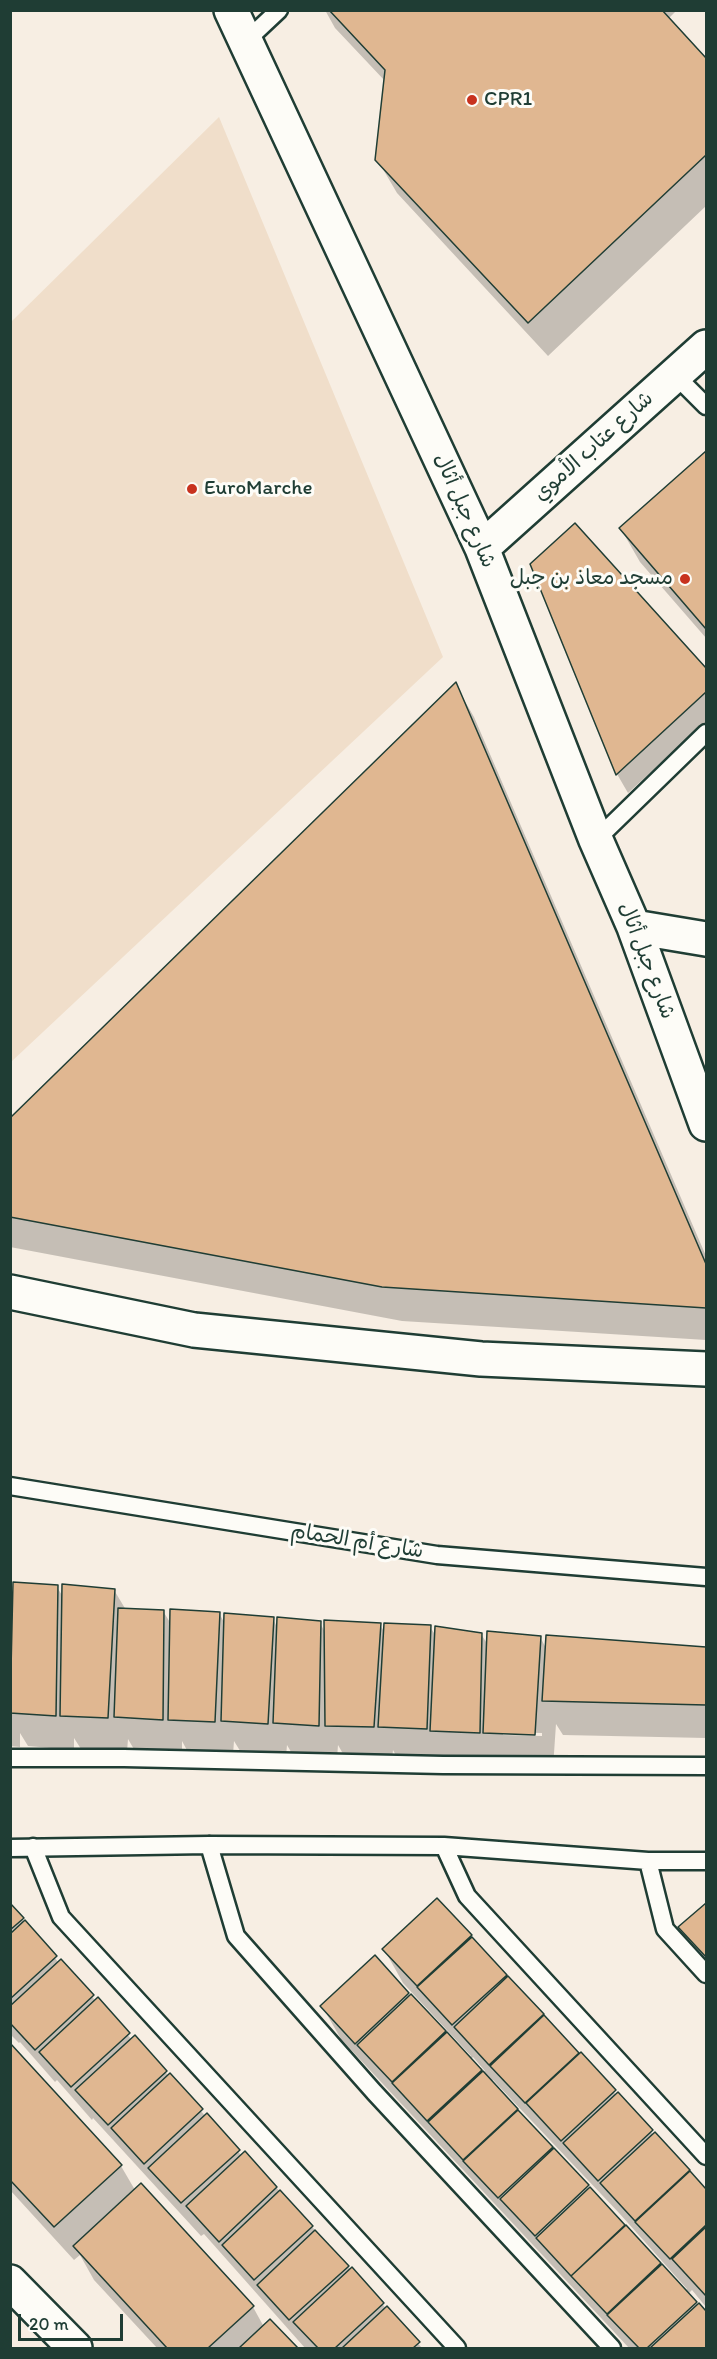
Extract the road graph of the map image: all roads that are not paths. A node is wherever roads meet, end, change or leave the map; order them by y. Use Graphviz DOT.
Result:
graph roads {
  1 [pos="231,10"];
  2 [pos="279,10"];
  3 [pos="246,41"];
  4 [pos="706,347"];
  5 [pos="675,375"];
  6 [pos="706,406"];
  7 [pos="482,548"];
  8 [pos="706,733"];
  9 [pos="596,840"];
  10 [pos="634,927"];
  11 [pos="706,939"];
  12 [pos="706,1124"];
  13 [pos="10,1292"];
  14 [pos="706,1369"];
  15 [pos="10,1486"];
  16 [pos="706,1577"];
  17 [pos="10,1758"];
  18 [pos="706,1766"];
  19 [pos="209,1845"];
  20 [pos="444,1846"];
  21 [pos="33,1847"];
  22 [pos="10,1848"];
  23 [pos="648,1861"];
  24 [pos="706,1861"];
  25 [pos="706,1974"];
  26 [pos="706,2156"];
  27 [pos="10,2282"];
  28 [pos="75,2349"];
  29 [pos="457,2349"];
  30 [pos="612,2349"];
  1 -- 3 [label="street, شارع جبل أثال"];
  2 -- 3 [label="lane"];
  3 -- 7 [label="street, شارع جبل أثال"];
  4 -- 5 [label="street, شارع عتاب الأموي"];
  5 -- 6 [label="lane"];
  5 -- 7 [label="street, شارع عتاب الأموي"];
  7 -- 9 [label="street, شارع جبل أثال"];
  8 -- 9 [label="lane"];
  9 -- 10 [label="street, شارع جبل أثال"];
  10 -- 11 [label="street"];
  10 -- 12 [label="street, شارع جبل أثال"];
  13 -- 14 [label="street"];
  15 -- 16 [label="lane, شارع أم الحمام"];
  17 -- 18 [label="lane"];
  19 -- 20 [label="lane"];
  19 -- 21 [label="lane"];
  19 -- 30 [label="lane"];
  20 -- 23 [label="lane"];
  20 -- 26 [label="lane"];
  21 -- 22 [label="lane"];
  21 -- 29 [label="lane"];
  23 -- 24 [label="lane"];
  23 -- 25 [label="lane"];
  27 -- 28 [label="street"];
}
